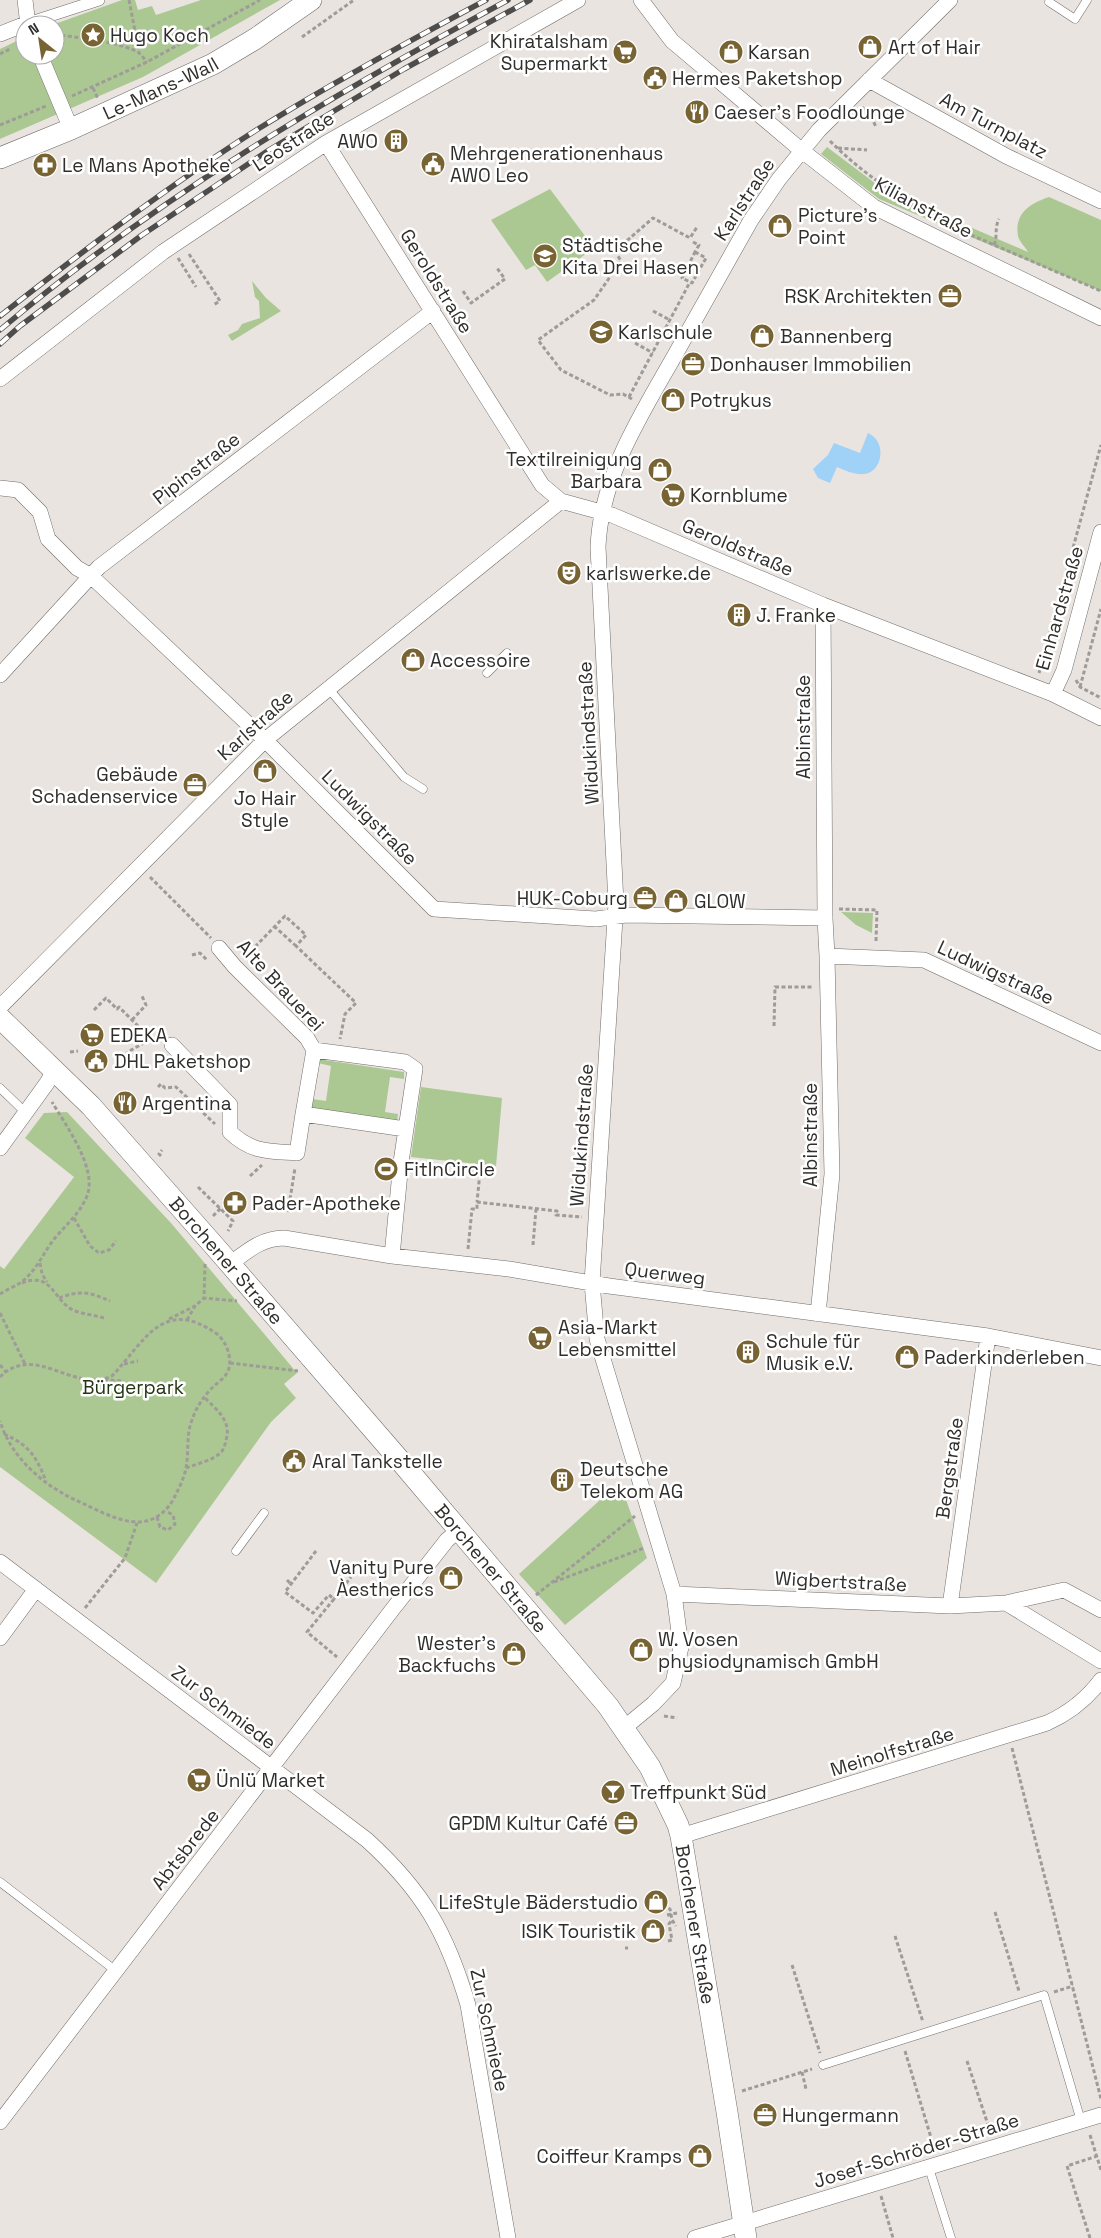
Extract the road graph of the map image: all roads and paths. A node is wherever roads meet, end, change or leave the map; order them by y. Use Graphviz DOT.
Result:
graph roads {
  1 [pos="25,0"];
  2 [pos="99,0"];
  3 [pos="129,0"];
  4 [pos="260,0"];
  5 [pos="311,0"];
  6 [pos="354,0"];
  7 [pos="578,0"];
  8 [pos="641,0"];
  9 [pos="950,0"];
  10 [pos="1087,0"];
  11 [pos="1049,2"];
  12 [pos="27,15"];
  13 [pos="55,15"];
  14 [pos="15,29"];
  15 [pos="0,34"];
  16 [pos="65,35"];
  17 [pos="302,37"];
  18 [pos="139,52"];
  19 [pos="147,62"];
  20 [pos="44,65"];
  21 [pos="869,80"];
  22 [pos="852,97"];
  23 [pos="60,100"];
  24 [pos="0,125"];
  25 [pos="876,127"];
  26 [pos="71,129"];
  27 [pos="819,130"];
  28 [pos="326,142"];
  29 [pos="837,148"];
  30 [pos="801,150"];
  31 [pos="867,150"];
  32 [pos="0,158"];
  33 [pos="1101,201"];
  34 [pos="936,219"];
  35 [pos="999,219"];
  36 [pos="697,227"];
  37 [pos="969,234"];
  38 [pos="693,242"];
  39 [pos="176,244"];
  40 [pos="994,245"];
  41 [pos="695,252"];
  42 [pos="497,268"];
  43 [pos="676,270"];
  44 [pos="683,274"];
  45 [pos="690,282"];
  46 [pos="196,287"];
  47 [pos="463,291"];
  48 [pos="1101,291"];
  49 [pos="213,305"];
  50 [pos="653,310"];
  51 [pos="433,311"];
  52 [pos="1101,318"];
  53 [pos="670,320"];
  54 [pos="635,343"];
  55 [pos="653,353"];
  56 [pos="0,379"];
  57 [pos="623,394"];
  58 [pos="629,397"];
  59 [pos="1101,445"];
  60 [pos="0,488"];
  61 [pos="562,501"];
  62 [pos="602,512"];
  63 [pos="1101,532"];
  64 [pos="91,576"];
  65 [pos="823,605"];
  66 [pos="1101,609"];
  67 [pos="507,653"];
  68 [pos="487,673"];
  69 [pos="1072,674"];
  70 [pos="0,675"];
  71 [pos="1038,678"];
  72 [pos="1080,687"];
  73 [pos="328,688"];
  74 [pos="1053,694"];
  75 [pos="1101,698"];
  76 [pos="1101,718"];
  77 [pos="264,740"];
  78 [pos="423,789"];
  79 [pos="139,866"];
  80 [pos="830,914"];
  81 [pos="616,917"];
  82 [pos="274,926"];
  83 [pos="876,941"];
  84 [pos="296,946"];
  85 [pos="219,948"];
  86 [pos="192,955"];
  87 [pos="827,956"];
  88 [pos="213,966"];
  89 [pos="235,967"];
  90 [pos="817,986"];
  91 [pos="142,996"];
  92 [pos="0,1006"];
  93 [pos="94,1010"];
  94 [pos="0,1018"];
  95 [pos="132,1020"];
  96 [pos="774,1026"];
  97 [pos="150,1038"];
  98 [pos="154,1042"];
  99 [pos="1101,1043"];
  100 [pos="172,1045"];
  101 [pos="314,1050"];
  102 [pos="78,1051"];
  103 [pos="70,1052"];
  104 [pos="337,1052"];
  105 [pos="125,1055"];
  106 [pos="50,1076"];
  107 [pos="0,1088"];
  108 [pos="158,1088"];
  109 [pos="26,1113"];
  110 [pos="303,1114"];
  111 [pos="405,1129"];
  112 [pos="230,1132"];
  113 [pos="0,1148"];
  114 [pos="297,1153"];
  115 [pos="469,1171"];
  116 [pos="198,1187"];
  117 [pos="477,1202"];
  118 [pos="221,1208"];
  119 [pos="536,1209"];
  120 [pos="288,1212"];
  121 [pos="212,1217"];
  122 [pos="74,1218"];
  123 [pos="596,1219"];
  124 [pos="228,1231"];
  125 [pos="116,1241"];
  126 [pos="533,1244"];
  127 [pos="468,1252"];
  128 [pos="392,1256"];
  129 [pos="205,1258"];
  130 [pos="40,1262"];
  131 [pos="230,1264"];
  132 [pos="592,1282"];
  133 [pos="20,1284"];
  134 [pos="49,1284"];
  135 [pos="253,1291"];
  136 [pos="0,1294"];
  137 [pos="59,1298"];
  138 [pos="204,1298"];
  139 [pos="110,1301"];
  140 [pos="195,1306"];
  141 [pos="0,1313"];
  142 [pos="818,1314"];
  143 [pos="104,1318"];
  144 [pos="168,1320"];
  145 [pos="187,1320"];
  146 [pos="988,1336"];
  147 [pos="1101,1358"];
  148 [pos="313,1359"];
  149 [pos="138,1362"];
  150 [pos="0,1364"];
  151 [pos="26,1364"];
  152 [pos="123,1364"];
  153 [pos="230,1364"];
  154 [pos="6,1372"];
  155 [pos="0,1378"];
  156 [pos="104,1380"];
  157 [pos="124,1381"];
  158 [pos="204,1397"];
  159 [pos="0,1421"];
  160 [pos="4,1434"];
  161 [pos="186,1468"];
  162 [pos="46,1482"];
  163 [pos="647,1506"];
  164 [pos="166,1511"];
  165 [pos="264,1513"];
  166 [pos="157,1517"];
  167 [pos="138,1523"];
  168 [pos="458,1530"];
  169 [pos="658,1543"];
  170 [pos="236,1551"];
  171 [pos="316,1551"];
  172 [pos="0,1562"];
  173 [pos="351,1577"];
  174 [pos="287,1580"];
  175 [pos="551,1583"];
  176 [pos="291,1584"];
  177 [pos="36,1589"];
  178 [pos="674,1594"];
  179 [pos="334,1599"];
  180 [pos="1006,1603"];
  181 [pos="522,1606"];
  182 [pos="950,1606"];
  183 [pos="1101,1610"];
  184 [pos="76,1620"];
  185 [pos="0,1638"];
  186 [pos="1101,1661"];
  187 [pos="349,1666"];
  188 [pos="1101,1680"];
  189 [pos="624,1728"];
  190 [pos="1008,1736"];
  191 [pos="272,1768"];
  192 [pos="681,1836"];
  193 [pos="0,1882"];
  194 [pos="995,1912"];
  195 [pos="676,1913"];
  196 [pos="667,1915"];
  197 [pos="672,1920"];
  198 [pos="895,1936"];
  199 [pos="668,1941"];
  200 [pos="792,1965"];
  201 [pos="116,1971"];
  202 [pos="1072,1986"];
  203 [pos="1044,1995"];
  204 [pos="1022,2002"];
  205 [pos="926,2032"];
  206 [pos="902,2041"];
  207 [pos="967,2061"];
  208 [pos="823,2065"];
  209 [pos="802,2072"];
  210 [pos="806,2089"];
  211 [pos="724,2096"];
  212 [pos="1101,2099"];
  213 [pos="1101,2115"];
  214 [pos="1084,2121"];
  215 [pos="0,2122"];
  216 [pos="995,2146"];
  217 [pos="1097,2156"];
  218 [pos="934,2166"];
  219 [pos="1101,2170"];
  220 [pos="877,2183"];
  221 [pos="744,2230"];
  222 [pos="508,2238"];
  223 [pos="695,2238"];
  224 [pos="893,2238"];
  225 [pos="951,2238"];
  226 [pos="1090,2238"];
  1 -- 12 [label="street"];
  2 -- 13 [label="street"];
  3 -- 18 [label="path"];
  4 -- 19 [label="path"];
  5 -- 26 [label="main road, Le-Mans-Wall"];
  6 -- 17 [label="path"];
  7 -- 28 [label="street, Leostraße"];
  8 -- 30 [label="street, Kilianstraße"];
  9 -- 21 [label="street, Karlstraße"];
  10 -- 11 [label="lane"];
  14 -- 15 [label="street"];
  16 -- 18 [label="path"];
  18 -- 19 [label="path"];
  19 -- 23 [label="path"];
  20 -- 23 [label="street"];
  21 -- 22 [label="street, Karlstraße"];
  21 -- 33 [label="street, Am Turnplatz"];
  22 -- 25 [label="path"];
  22 -- 27 [label="street, Karlstraße"];
  23 -- 24 [label="path"];
  23 -- 26 [label="street"];
  26 -- 32 [label="main road, Le-Mans-Wall"];
  27 -- 29 [label="path"];
  27 -- 30 [label="street, Karlstraße"];
  28 -- 39 [label="street, Leostraße"];
  28 -- 51 [label="street, Geroldstraße"];
  29 -- 31 [label="path"];
  29 -- 34 [label="path"];
  30 -- 52 [label="street, Kilianstraße"];
  30 -- 62 [label="street, Karlstraße"];
  35 -- 40 [label="path"];
  36 -- 57 [label="path"];
  37 -- 40 [label="path"];
  38 -- 41 [label="path"];
  39 -- 46 [label="path"];
  39 -- 49 [label="path"];
  39 -- 56 [label="street, Leostraße"];
  40 -- 48 [label="path"];
  41 -- 44 [label="path"];
  41 -- 45 [label="path"];
  42 -- 47 [label="path"];
  43 -- 44 [label="path"];
  44 -- 45 [label="path"];
  45 -- 53 [label="path"];
  50 -- 53 [label="path"];
  51 -- 61 [label="street, Geroldstraße"];
  51 -- 64 [label="street, Pipinstraße"];
  53 -- 55 [label="path"];
  54 -- 55 [label="path"];
  55 -- 58 [label="path"];
  59 -- 71 [label="path"];
  60 -- 64 [label="street, Ludwigstraße"];
  61 -- 62 [label="street, Geroldstraße"];
  61 -- 73 [label="street, Karlstraße"];
  62 -- 65 [label="street, Geroldstraße"];
  62 -- 81 [label="street, Widukindstraße"];
  63 -- 74 [label="street, Einhardstraße"];
  64 -- 70 [label="street, Pipinstraße"];
  64 -- 77 [label="street, Ludwigstraße"];
  65 -- 74 [label="street, Geroldstraße"];
  65 -- 80 [label="street, Albinstraße"];
  66 -- 72 [label="path"];
  67 -- 68 [label="lane"];
  69 -- 72 [label="path"];
  72 -- 75 [label="path"];
  73 -- 77 [label="street, Karlstraße"];
  73 -- 78 [label="lane"];
  74 -- 76 [label="street, Geroldstraße"];
  77 -- 79 [label="street, Karlstraße"];
  77 -- 81 [label="street, Ludwigstraße"];
  79 -- 85 [label="path"];
  79 -- 92 [label="street, Karlstraße"];
  80 -- 81 [label="street, Ludwigstraße"];
  80 -- 83 [label="path"];
  80 -- 87 [label="street, Albinstraße"];
  81 -- 123 [label="street, Widukindstraße"];
  82 -- 84 [label="path"];
  82 -- 84 [label="path"];
  82 -- 89 [label="path"];
  84 -- 104 [label="path"];
  85 -- 89 [label="street, Alte Brauerei"];
  86 -- 88 [label="path"];
  87 -- 99 [label="street, Ludwigstraße"];
  87 -- 142 [label="street, Albinstraße"];
  89 -- 101 [label="street, Alte Brauerei"];
  90 -- 96 [label="path"];
  91 -- 95 [label="path"];
  93 -- 95 [label="path"];
  94 -- 106 [label="main road, Borchener Straße"];
  95 -- 97 [label="path"];
  97 -- 98 [label="path"];
  97 -- 105 [label="path"];
  100 -- 112 [label="street"];
  101 -- 104 [label="street, Alte Brauerei"];
  101 -- 110 [label="street, Alte Brauerei"];
  102 -- 103 [label="path"];
  104 -- 111 [label="street, Alte Brauerei"];
  106 -- 109 [label="street"];
  106 -- 122 [label="path"];
  106 -- 131 [label="main road, Borchener Straße"];
  107 -- 109 [label="lane"];
  108 -- 112 [label="path"];
  109 -- 113 [label="street"];
  110 -- 111 [label="street"];
  110 -- 114 [label="street, Alte Brauerei"];
  111 -- 128 [label="street, Alte Brauerei"];
  112 -- 114 [label="street"];
  114 -- 120 [label="path"];
  115 -- 117 [label="path"];
  116 -- 118 [label="path"];
  117 -- 119 [label="path"];
  117 -- 127 [label="path"];
  118 -- 121 [label="path"];
  118 -- 124 [label="path"];
  119 -- 123 [label="path"];
  119 -- 126 [label="path"];
  122 -- 125 [label="path"];
  122 -- 130 [label="path"];
  123 -- 132 [label="street, Widukindstraße"];
  128 -- 131 [label="street, Querweg"];
  128 -- 132 [label="street, Querweg"];
  129 -- 138 [label="path"];
  130 -- 133 [label="path"];
  130 -- 134 [label="path"];
  131 -- 135 [label="main road, Borchener Straße"];
  132 -- 142 [label="street, Querweg"];
  132 -- 163 [label="street, Widukindstraße"];
  133 -- 134 [label="path"];
  133 -- 136 [label="path"];
  134 -- 137 [label="path"];
  135 -- 138 [label="path"];
  135 -- 148 [label="main road, Borchener Straße"];
  137 -- 139 [label="path"];
  137 -- 143 [label="path"];
  138 -- 140 [label="path"];
  140 -- 144 [label="path"];
  140 -- 145 [label="path"];
  141 -- 151 [label="path"];
  142 -- 146 [label="street, Querweg"];
  144 -- 145 [label="path"];
  144 -- 152 [label="path"];
  145 -- 153 [label="path"];
  146 -- 147 [label="street, Querweg"];
  146 -- 182 [label="street, Bergstraße"];
  148 -- 153 [label="path"];
  148 -- 168 [label="main road, Borchener Straße"];
  149 -- 152 [label="path"];
  150 -- 154 [label="path"];
  151 -- 154 [label="path"];
  151 -- 156 [label="path"];
  152 -- 156 [label="path"];
  153 -- 158 [label="path"];
  154 -- 155 [label="path"];
  156 -- 157 [label="path"];
  158 -- 161 [label="path"];
  158 -- 161 [label="path"];
  159 -- 160 [label="path"];
  160 -- 162 [label="path"];
  160 -- 162 [label="path"];
  161 -- 164 [label="path"];
  162 -- 167 [label="path"];
  163 -- 169 [label="street, Widukindstraße"];
  163 -- 175 [label="path"];
  164 -- 166 [label="path"];
  164 -- 166 [label="path"];
  165 -- 170 [label="lane"];
  166 -- 167 [label="path"];
  167 -- 184 [label="path"];
  168 -- 181 [label="main road, Borchener Straße"];
  168 -- 187 [label="street, Abtsbrede"];
  169 -- 175 [label="path"];
  169 -- 178 [label="street, Widukindstraße"];
  171 -- 176 [label="path"];
  172 -- 177 [label="street, Zur Schmiede"];
  173 -- 179 [label="path"];
  174 -- 176 [label="path"];
  175 -- 181 [label="path"];
  176 -- 179 [label="path"];
  177 -- 184 [label="street, Zur Schmiede"];
  177 -- 185 [label="street"];
  178 -- 182 [label="street, Wigbertstraße"];
  178 -- 189 [label="street, Widukindstraße"];
  179 -- 187 [label="path"];
  180 -- 182 [label="street, Wigbertstraße"];
  180 -- 183 [label="street, Wigbertstraße"];
  180 -- 186 [label="street"];
  181 -- 189 [label="main road, Borchener Straße"];
  184 -- 191 [label="street, Zur Schmiede"];
  187 -- 191 [label="street, Abtsbrede"];
  188 -- 190 [label="street, Meinolfstraße"];
  189 -- 192 [label="main road, Borchener Straße"];
  190 -- 192 [label="street, Meinolfstraße"];
  190 -- 202 [label="path"];
  191 -- 201 [label="street, Abtsbrede"];
  191 -- 222 [label="street, Zur Schmiede"];
  192 -- 211 [label="main road, Borchener Straße"];
  193 -- 201 [label="lane"];
  194 -- 204 [label="path"];
  195 -- 196 [label="path"];
  197 -- 199 [label="path"];
  198 -- 205 [label="path"];
  200 -- 208 [label="path"];
  201 -- 215 [label="street, Abtsbrede"];
  202 -- 203 [label="path"];
  202 -- 212 [label="path"];
  203 -- 204 [label="lane"];
  203 -- 214 [label="lane"];
  204 -- 205 [label="lane"];
  205 -- 206 [label="lane"];
  206 -- 208 [label="lane"];
  206 -- 218 [label="path"];
  207 -- 216 [label="path"];
  208 -- 209 [label="path"];
  209 -- 210 [label="path"];
  209 -- 211 [label="path"];
  211 -- 221 [label="main road, Borchener Straße"];
  213 -- 214 [label="street, Josef-Schröder-Straße"];
  214 -- 216 [label="street, Josef-Schröder-Straße"];
  214 -- 217 [label="path"];
  216 -- 218 [label="street, Josef-Schröder-Straße"];
  217 -- 219 [label="path"];
  217 -- 226 [label="path"];
  218 -- 220 [label="street, Josef-Schröder-Straße"];
  218 -- 225 [label="lane"];
  220 -- 221 [label="street, Josef-Schröder-Straße"];
  220 -- 224 [label="path"];
  221 -- 223 [label="street, Josef-Schröder-Straße"];
}
